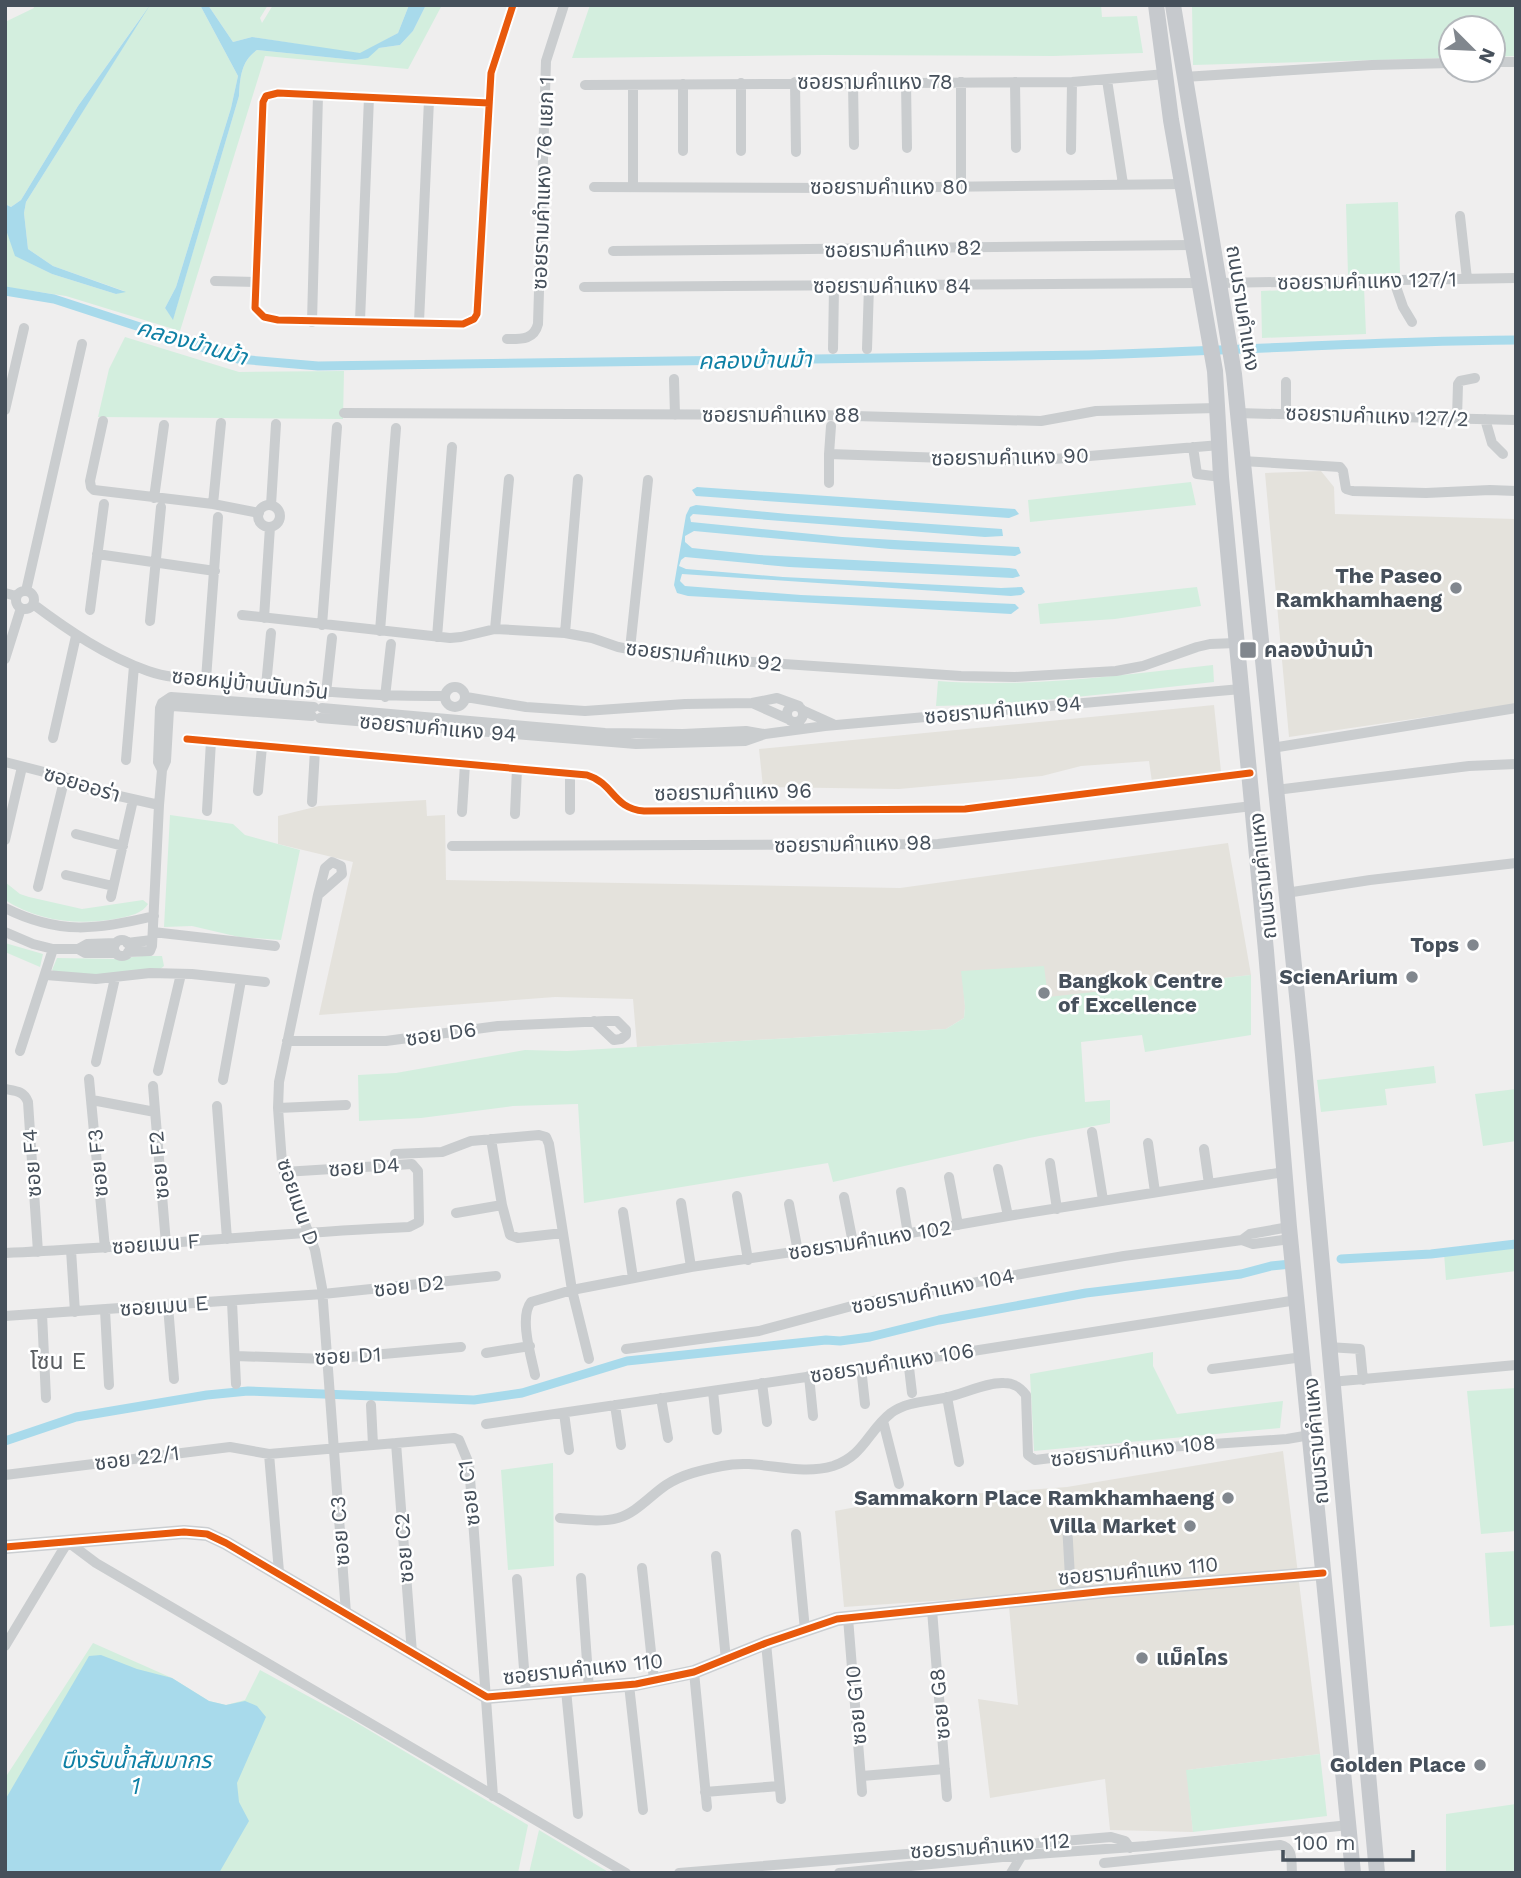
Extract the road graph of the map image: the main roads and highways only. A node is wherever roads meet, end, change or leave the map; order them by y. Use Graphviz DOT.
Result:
graph roads {
  1 [pos="1156,5"];
  2 [pos="1173,5"];
  3 [pos="1191,118"];
  4 [pos="1171,120"];
  5 [pos="1272,748"];
  6 [pos="1247,750"];
  7 [pos="1357,1647"];
  8 [pos="1331,1649"];
  9 [pos="1353,1873"];
  10 [pos="1377,1873"];
  1 -- 4 [label="main road, ถนนรามคำแหง"];
  2 -- 3 [label="main road, ถนนรามคำแหง"];
  3 -- 4 [label="main road"];
  3 -- 5 [label="main road, ถนนรามคำแหง"];
  4 -- 6 [label="main road, ถนนรามคำแหง"];
  5 -- 6 [label="main road"];
  5 -- 7 [label="main road, ถนนรามคำแหง"];
  6 -- 8 [label="main road, ถนนรามคำแหง"];
  7 -- 8 [label="main road"];
  7 -- 10 [label="main road, ถนนรามคำแหง"];
  8 -- 9 [label="main road, ถนนรามคำแหง"];
}
